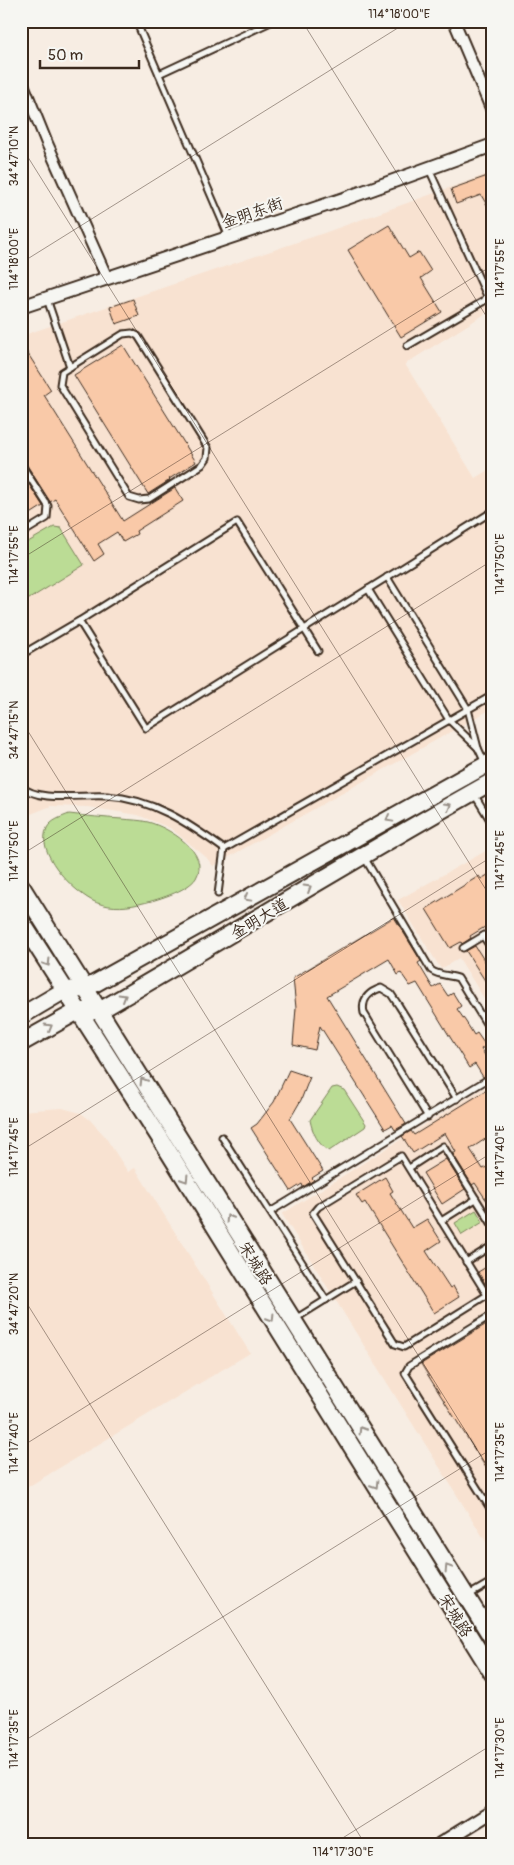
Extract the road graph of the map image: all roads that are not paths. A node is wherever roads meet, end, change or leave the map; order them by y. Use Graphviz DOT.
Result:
graph roads {
  1 [pos="136,21"];
  2 [pos="274,21"];
  3 [pos="454,21"];
  4 [pos="159,74"];
  5 [pos="21,79"];
  6 [pos="493,113"];
  7 [pos="493,145"];
  8 [pos="429,168"];
  9 [pos="229,237"];
  10 [pos="108,278"];
  11 [pos="47,298"];
  12 [pos="21,307"];
  13 [pos="407,346"];
  14 [pos="70,367"];
  15 [pos="21,464"];
  16 [pos="493,511"];
  17 [pos="21,534"];
  18 [pos="387,577"];
  19 [pos="368,588"];
  20 [pos="79,621"];
  21 [pos="304,628"];
  22 [pos="318,650"];
  23 [pos="21,655"];
  24 [pos="493,695"];
  25 [pos="468,709"];
  26 [pos="449,720"];
  27 [pos="478,748"];
  28 [pos="489,763"];
  29 [pos="493,781"];
  30 [pos="21,786"];
  31 [pos="473,792"];
  32 [pos="493,825"];
  33 [pos="224,849"];
  34 [pos="362,854"];
  35 [pos="21,886"];
  36 [pos="218,894"];
  37 [pos="21,921"];
  38 [pos="493,930"];
  39 [pos="483,936"];
  40 [pos="463,948"];
  41 [pos="493,952"];
  42 [pos="85,989"];
  43 [pos="65,990"];
  44 [pos="78,1011"];
  45 [pos="99,1011"];
  46 [pos="21,1016"];
  47 [pos="493,1034"];
  48 [pos="21,1043"];
  49 [pos="493,1076"];
  50 [pos="457,1099"];
  51 [pos="428,1117"];
  52 [pos="222,1137"];
  53 [pos="408,1168"];
  54 [pos="476,1199"];
  55 [pos="270,1212"];
  56 [pos="441,1221"];
  57 [pos="493,1226"];
  58 [pos="493,1245"];
  59 [pos="466,1262"];
  60 [pos="356,1281"];
  61 [pos="326,1300"];
  62 [pos="493,1314"];
  63 [pos="292,1321"];
  64 [pos="493,1513"];
  65 [pos="493,1581"];
  66 [pos="466,1597"];
  67 [pos="493,1639"];
  68 [pos="493,1674"];
  69 [pos="493,1811"];
  70 [pos="440,1844"];
  1 -- 4 [label="lane"];
  2 -- 4 [label="lane"];
  3 -- 6 [label="street"];
  4 -- 9 [label="lane"];
  5 -- 10 [label="street"];
  7 -- 8 [label="street, 金明东街"];
  8 -- 9 [label="street, 金明东街"];
  8 -- 13 [label="lane"];
  9 -- 10 [label="street, 金明东街"];
  10 -- 11 [label="street, 金明东街"];
  11 -- 12 [label="street, 金明东街"];
  11 -- 14 [label="lane"];
  14 -- 14 [label="lane"];
  15 -- 17 [label="lane"];
  16 -- 18 [label="lane"];
  18 -- 19 [label="lane"];
  18 -- 25 [label="lane"];
  19 -- 21 [label="lane"];
  19 -- 26 [label="lane"];
  20 -- 21 [label="lane"];
  20 -- 21 [label="lane"];
  20 -- 23 [label="lane"];
  21 -- 22 [label="lane"];
  24 -- 25 [label="lane"];
  25 -- 26 [label="lane"];
  25 -- 27 [label="lane"];
  26 -- 27 [label="lane"];
  26 -- 33 [label="lane"];
  27 -- 28 [label="lane"];
  28 -- 42 [label="main road, 金明大道, one-way"];
  29 -- 31 [label="main road, 金明大道"];
  30 -- 33 [label="lane"];
  31 -- 32 [label="lane"];
  34 -- 31 [label="main road, 金明大道, one-way"];
  33 -- 36 [label="lane"];
  45 -- 34 [label="main road, 金明大道, one-way"];
  34 -- 47 [label="lane"];
  35 -- 42 [label="main road, 宋城路"];
  37 -- 43 [label="main road, 宋城路, one-way"];
  38 -- 39 [label="lane"];
  39 -- 40 [label="lane"];
  39 -- 41 [label="lane"];
  42 -- 43 [label="main road, 金明大道"];
  42 -- 45 [label="main road, 宋城路"];
  43 -- 44 [label="main road, 宋城路"];
  43 -- 46 [label="main road, 金明大道"];
  44 -- 45 [label="main road"];
  48 -- 44 [label="main road, one-way"];
  44 -- 68 [label="main road, 宋城路, one-way"];
  63 -- 45 [label="main road, 宋城路, one-way"];
  49 -- 50 [label="lane"];
  50 -- 51 [label="lane"];
  50 -- 51 [label="lane"];
  51 -- 55 [label="lane"];
  52 -- 55 [label="lane"];
  53 -- 54 [label="lane"];
  53 -- 56 [label="lane"];
  53 -- 60 [label="lane"];
  54 -- 56 [label="lane"];
  54 -- 57 [label="lane"];
  55 -- 61 [label="lane"];
  56 -- 59 [label="lane"];
  58 -- 59 [label="lane"];
  59 -- 60 [label="lane"];
  60 -- 61 [label="lane"];
  61 -- 63 [label="lane"];
  62 -- 64 [label="lane"];
  66 -- 63 [label="main road, 宋城路, one-way"];
  65 -- 66 [label="lane"];
  66 -- 67 [label="main road, 宋城路"];
  69 -- 70 [label="street"];
}
